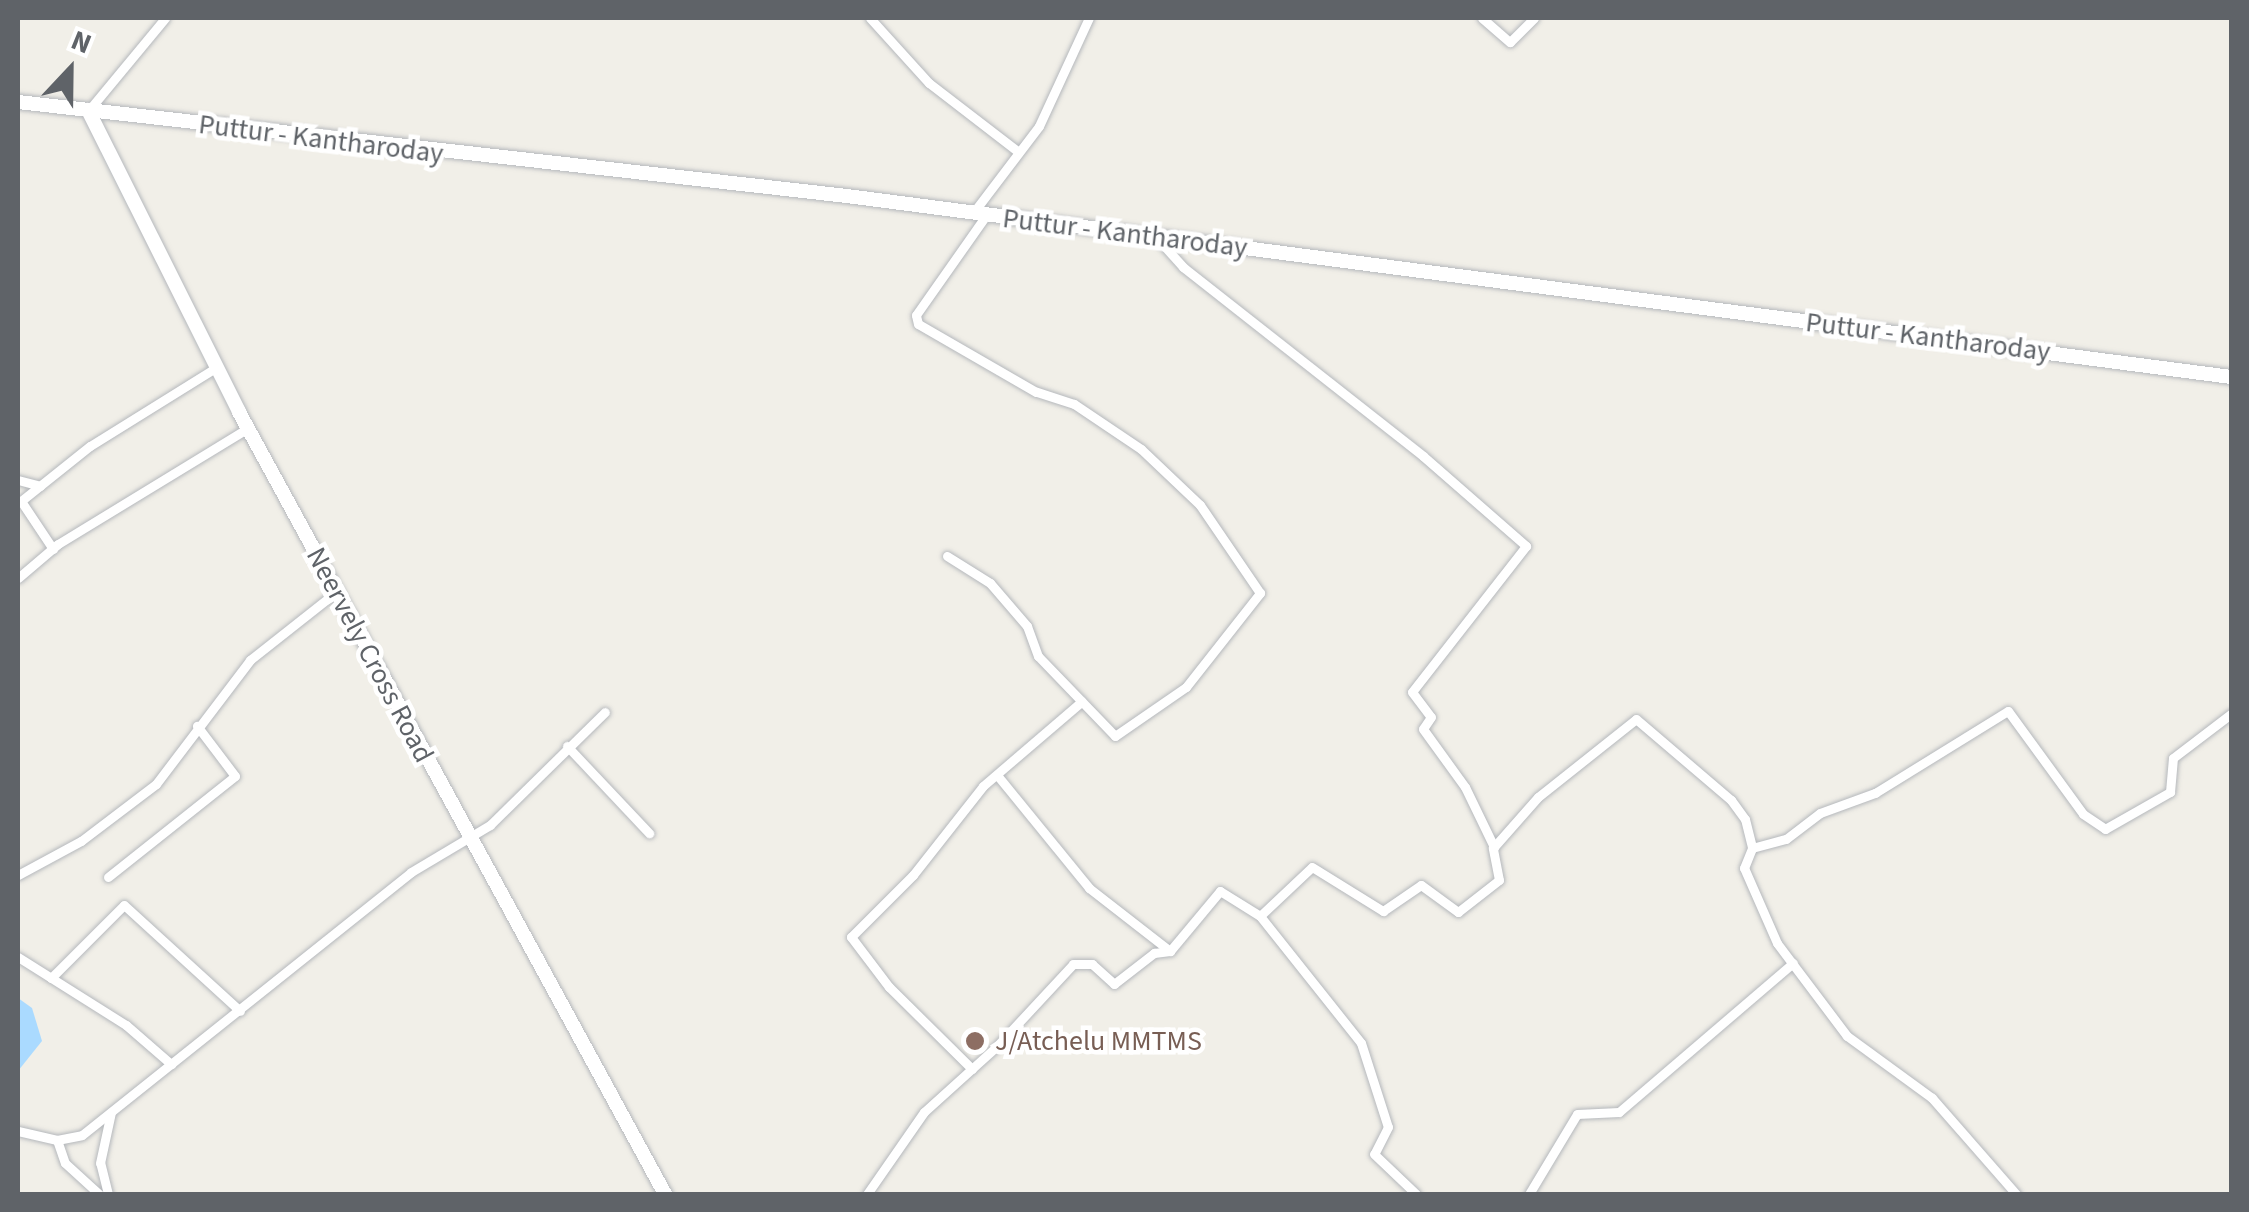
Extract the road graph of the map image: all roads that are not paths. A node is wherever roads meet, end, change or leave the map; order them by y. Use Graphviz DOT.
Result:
graph roads {
  1 [pos="165,18"];
  2 [pos="870,18"];
  3 [pos="1089,18"];
  4 [pos="1482,18"];
  5 [pos="1534,18"];
  6 [pos="18,102"];
  7 [pos="88,110"];
  8 [pos="1016,150"];
  9 [pos="980,214"];
  10 [pos="1156,236"];
  11 [pos="216,366"];
  12 [pos="2232,377"];
  13 [pos="248,428"];
  14 [pos="18,480"];
  15 [pos="40,486"];
  16 [pos="53,549"];
  17 [pos="947,556"];
  18 [pos="18,578"];
  19 [pos="336,592"];
  20 [pos="1082,701"];
  21 [pos="604,712"];
  22 [pos="2232,713"];
  23 [pos="197,726"];
  24 [pos="566,746"];
  25 [pos="997,776"];
  26 [pos="649,832"];
  27 [pos="469,838"];
  28 [pos="1494,846"];
  29 [pos="1752,848"];
  30 [pos="18,875"];
  31 [pos="108,877"];
  32 [pos="1260,916"];
  33 [pos="1170,951"];
  34 [pos="18,957"];
  35 [pos="1792,963"];
  36 [pos="51,978"];
  37 [pos="240,1012"];
  38 [pos="171,1064"];
  39 [pos="972,1069"];
  40 [pos="112,1110"];
  41 [pos="18,1130"];
  42 [pos="57,1140"];
  43 [pos="98,1194"];
  44 [pos="108,1194"];
  45 [pos="665,1194"];
  46 [pos="868,1194"];
  47 [pos="1416,1194"];
  48 [pos="1529,1194"];
  49 [pos="2016,1194"];
  1 -- 7 [label="street"];
  2 -- 8 [label="street"];
  3 -- 8 [label="street"];
  4 -- 5 [label="street"];
  6 -- 7 [label="main road, Puttur - Kantharoday"];
  7 -- 9 [label="main road, Puttur - Kantharoday"];
  7 -- 11 [label="main road, Neervely Cross Road"];
  8 -- 9 [label="street"];
  9 -- 10 [label="main road, Puttur - Kantharoday"];
  9 -- 20 [label="street"];
  10 -- 12 [label="main road, Puttur - Kantharoday"];
  10 -- 28 [label="street"];
  11 -- 13 [label="main road, Neervely Cross Road"];
  11 -- 15 [label="street"];
  13 -- 16 [label="street"];
  13 -- 19 [label="main road, Neervely Cross Road"];
  14 -- 15 [label="street"];
  15 -- 16 [label="street"];
  16 -- 18 [label="street"];
  17 -- 20 [label="street"];
  19 -- 23 [label="street"];
  19 -- 27 [label="main road, Neervely Cross Road"];
  20 -- 25 [label="street"];
  21 -- 24 [label="street"];
  22 -- 29 [label="street"];
  23 -- 30 [label="street"];
  23 -- 31 [label="street"];
  24 -- 26 [label="street"];
  24 -- 27 [label="street"];
  25 -- 33 [label="street"];
  25 -- 39 [label="street"];
  27 -- 37 [label="street"];
  27 -- 45 [label="main road, Neervely Cross Road"];
  28 -- 29 [label="street"];
  28 -- 32 [label="street"];
  29 -- 35 [label="street"];
  32 -- 33 [label="street"];
  32 -- 47 [label="street"];
  33 -- 39 [label="street"];
  34 -- 36 [label="street"];
  35 -- 48 [label="street"];
  35 -- 49 [label="street"];
  36 -- 37 [label="street"];
  36 -- 38 [label="street"];
  37 -- 38 [label="street"];
  38 -- 40 [label="street"];
  39 -- 46 [label="street"];
  40 -- 42 [label="street"];
  40 -- 44 [label="street"];
  41 -- 42 [label="street"];
  42 -- 43 [label="street"];
}
